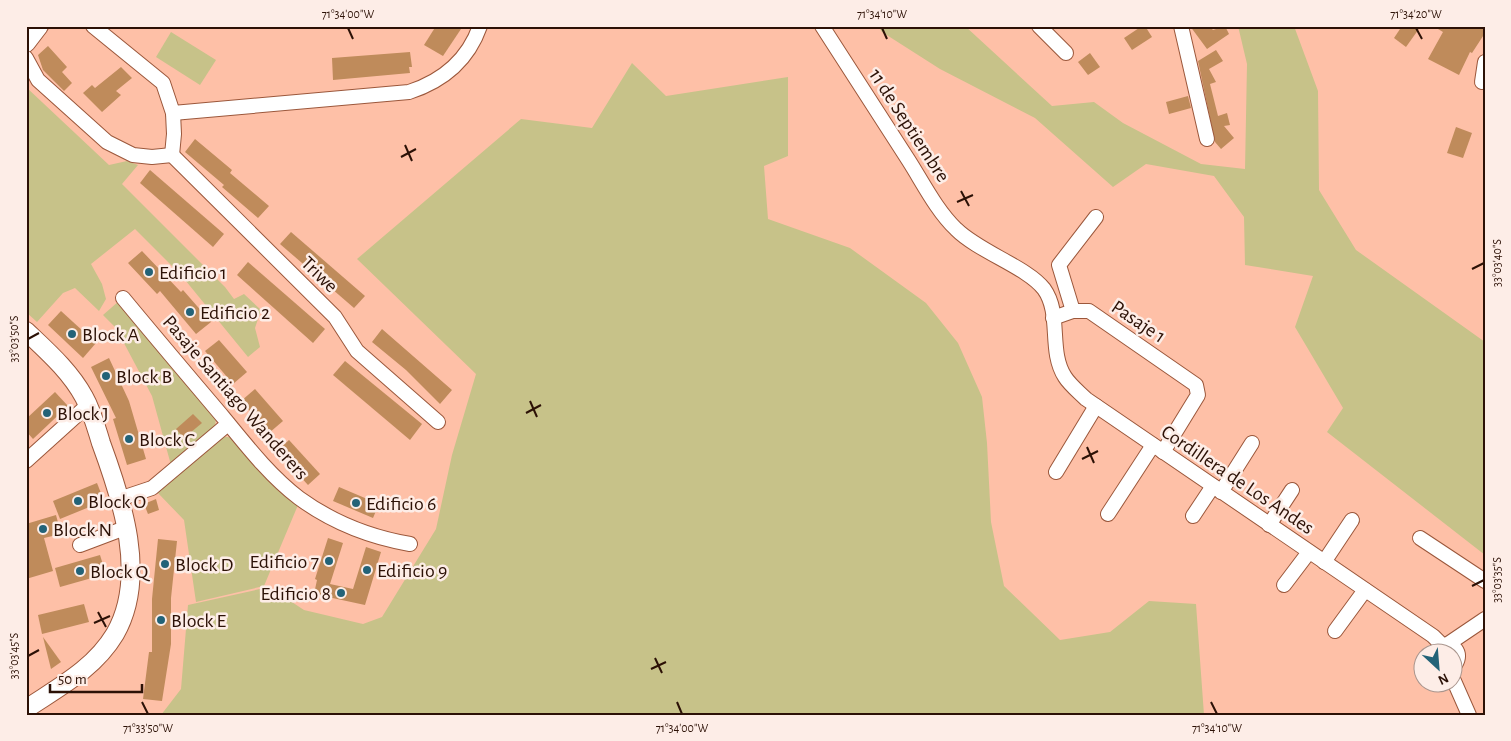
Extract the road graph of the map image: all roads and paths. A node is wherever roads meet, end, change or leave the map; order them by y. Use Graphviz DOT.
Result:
graph roads {
  1 [pos="94,26"];
  2 [pos="480,26"];
  3 [pos="822,26"];
  4 [pos="1038,26"];
  5 [pos="1180,26"];
  6 [pos="1066,53"];
  7 [pos="26,58"];
  8 [pos="1485,62"];
  9 [pos="32,79"];
  10 [pos="1482,82"];
  11 [pos="173,113"];
  12 [pos="1207,139"];
  13 [pos="172,155"];
  14 [pos="1096,217"];
  15 [pos="123,298"];
  16 [pos="1073,311"];
  17 [pos="1053,318"];
  18 [pos="26,331"];
  19 [pos="88,405"];
  20 [pos="1096,406"];
  21 [pos="438,422"];
  22 [pos="228,424"];
  23 [pos="1252,443"];
  24 [pos="1158,449"];
  25 [pos="26,461"];
  26 [pos="1056,472"];
  27 [pos="1217,489"];
  28 [pos="1292,490"];
  29 [pos="119,499"];
  30 [pos="1108,514"];
  31 [pos="1193,516"];
  32 [pos="1352,520"];
  33 [pos="1269,524"];
  34 [pos="125,528"];
  35 [pos="1420,538"];
  36 [pos="410,544"];
  37 [pos="80,545"];
  38 [pos="1309,552"];
  39 [pos="1324,562"];
  40 [pos="1485,581"];
  41 [pos="1284,586"];
  42 [pos="1364,590"];
  43 [pos="1485,619"];
  44 [pos="1335,631"];
  45 [pos="1439,644"];
  46 [pos="1448,644"];
  47 [pos="1460,694"];
  48 [pos="26,709"];
  49 [pos="1469,715"];
  1 -- 11 [label="street"];
  2 -- 11 [label="street"];
  3 -- 17 [label="street, 11 de Septiembre"];
  4 -- 6 [label="street"];
  5 -- 12 [label="street"];
  7 -- 9 [label="street"];
  8 -- 10 [label="street"];
  9 -- 13 [label="street"];
  11 -- 13 [label="street"];
  13 -- 21 [label="street, Triwe"];
  14 -- 16 [label="street"];
  15 -- 22 [label="street, Pasaje Santiago Wanderers"];
  16 -- 17 [label="street"];
  16 -- 24 [label="street, Pasaje 1"];
  17 -- 20 [label="street, Cordillera de Los Andes"];
  18 -- 19 [label="street"];
  19 -- 25 [label="street"];
  19 -- 29 [label="street"];
  20 -- 24 [label="street, Cordillera de Los Andes"];
  20 -- 26 [label="street"];
  22 -- 29 [label="street"];
  22 -- 36 [label="street, Pasaje Santiago Wanderers"];
  23 -- 27 [label="street"];
  24 -- 27 [label="street, Cordillera de Los Andes"];
  24 -- 30 [label="street"];
  27 -- 31 [label="street"];
  27 -- 33 [label="street, Cordillera de Los Andes"];
  28 -- 33 [label="street"];
  29 -- 34 [label="street"];
  32 -- 39 [label="street"];
  33 -- 38 [label="street, Cordillera de Los Andes"];
  34 -- 37 [label="street"];
  34 -- 48 [label="street"];
  35 -- 40 [label="street"];
  38 -- 39 [label="street, Cordillera de Los Andes"];
  38 -- 41 [label="street"];
  39 -- 42 [label="street, Cordillera de Los Andes"];
  42 -- 44 [label="street"];
  42 -- 45 [label="street, Cordillera de Los Andes"];
  43 -- 46 [label="street"];
  47 -- 49 [label="street"];
}
